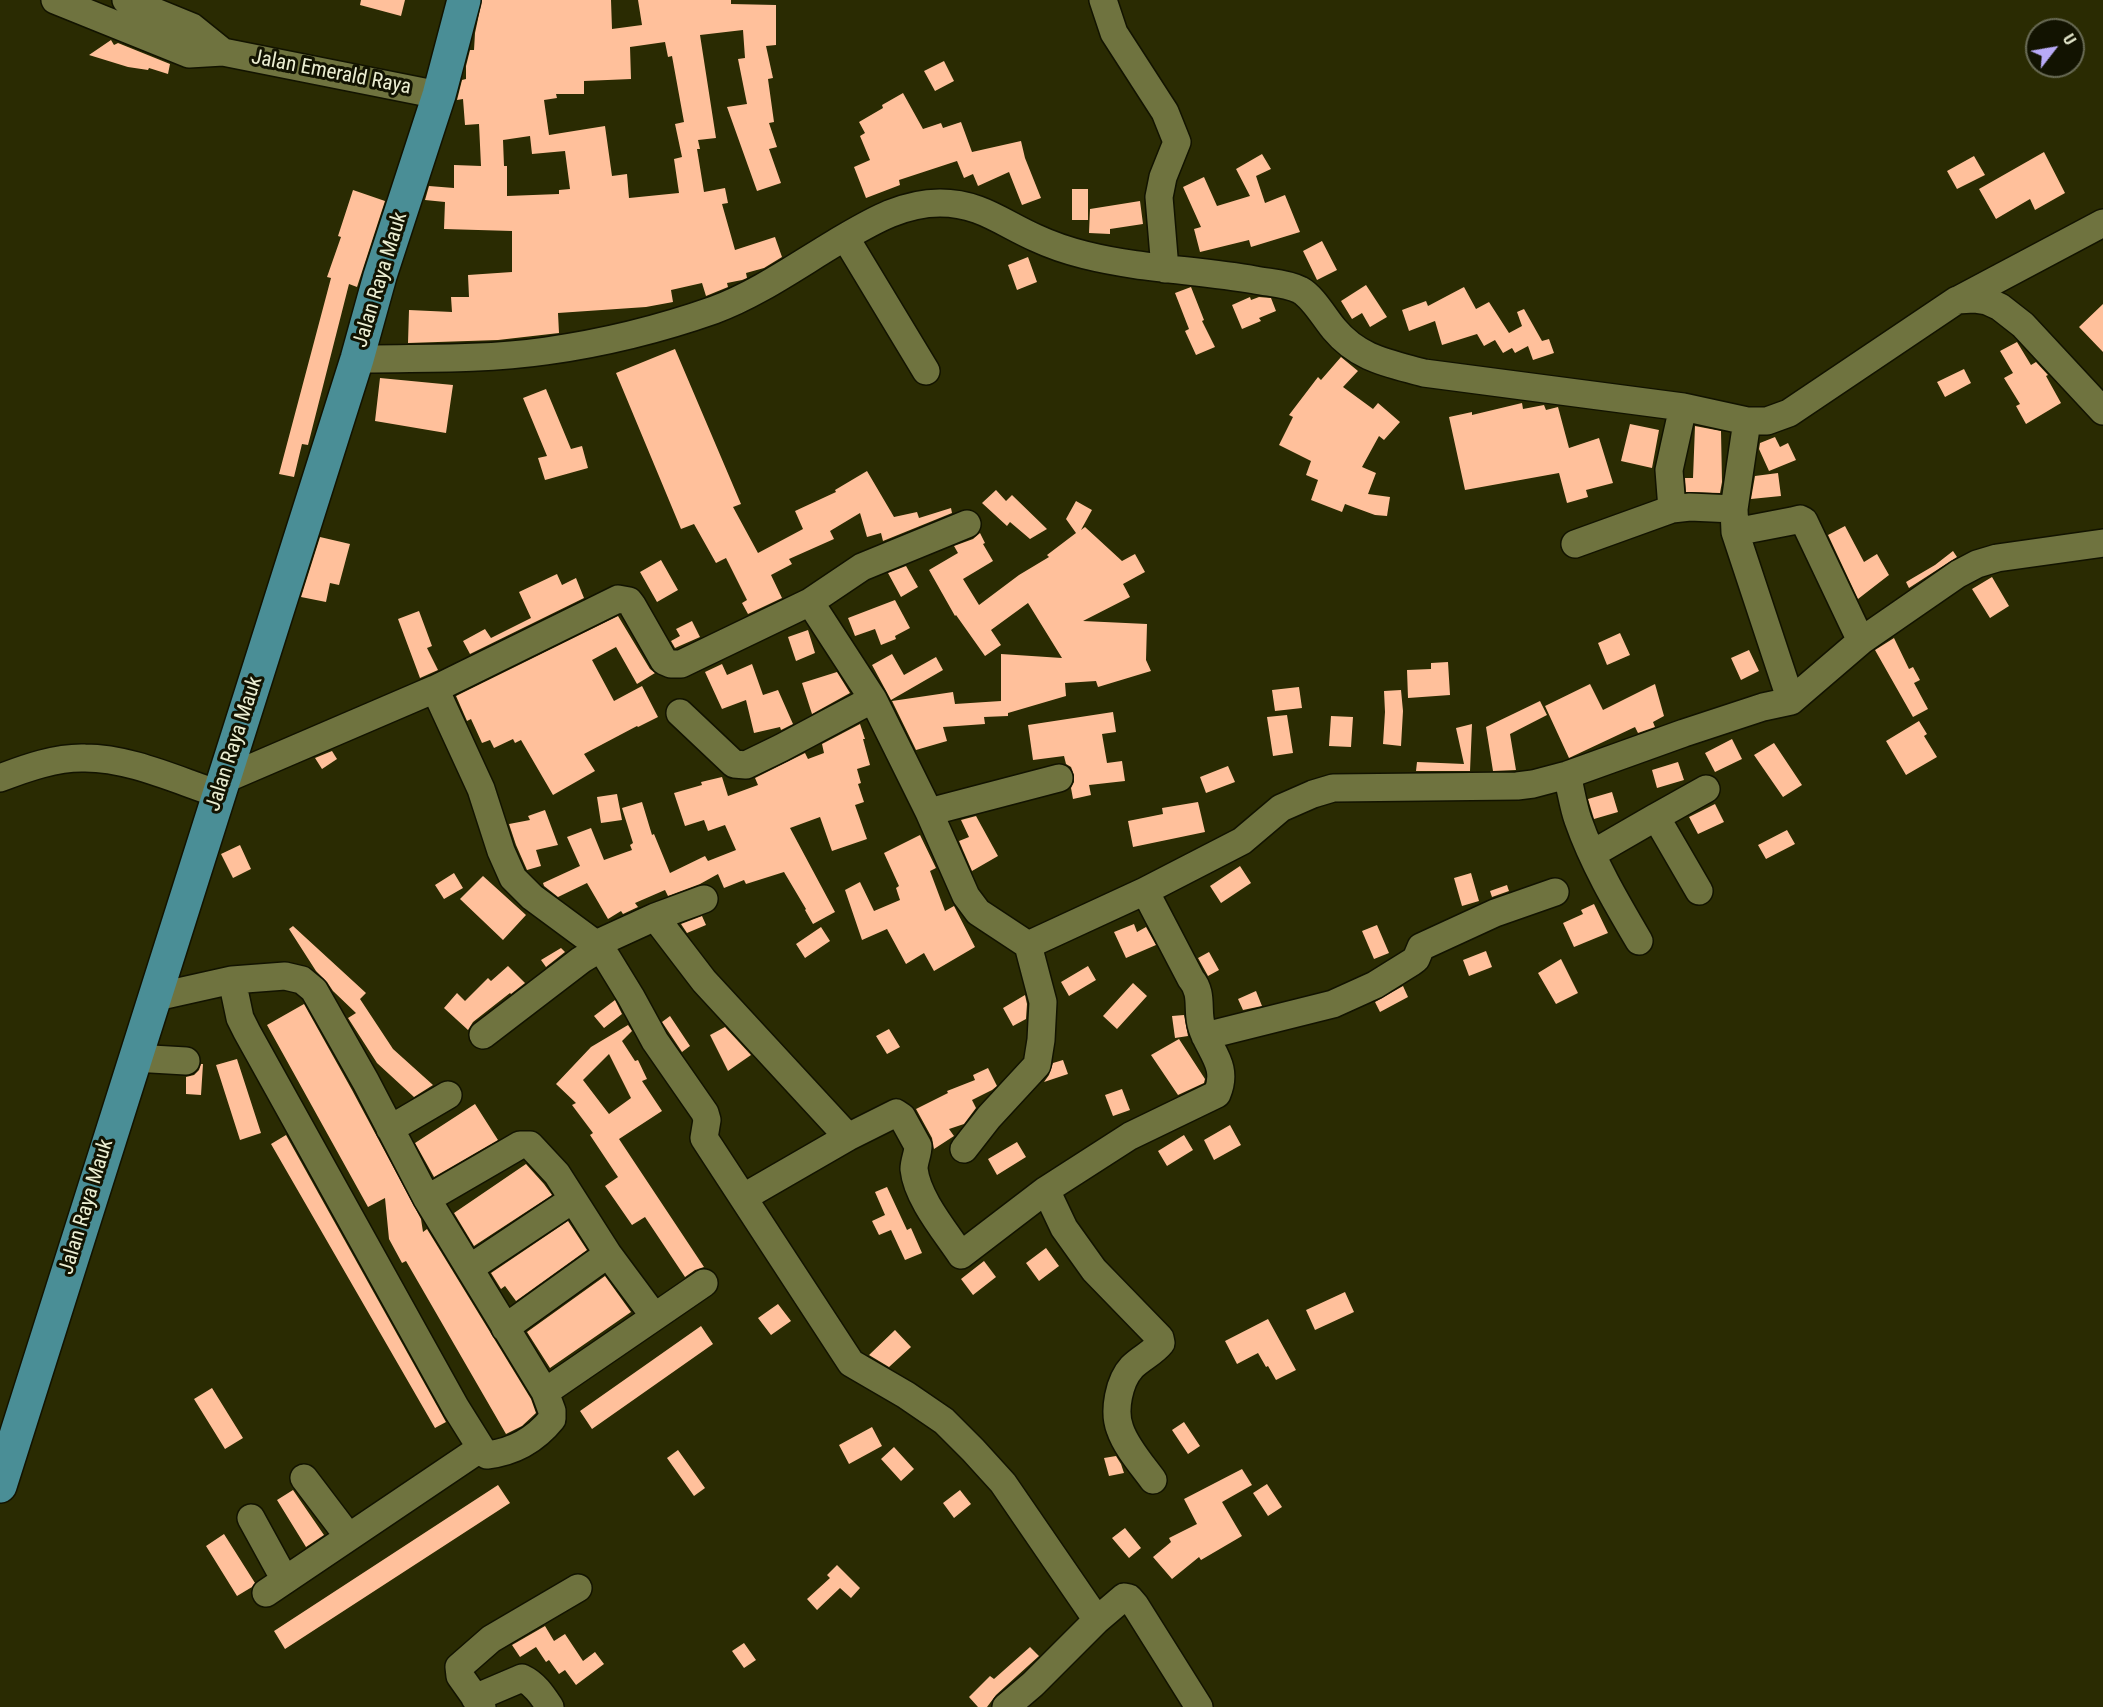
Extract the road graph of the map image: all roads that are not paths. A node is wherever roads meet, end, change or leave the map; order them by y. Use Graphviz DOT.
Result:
graph roads {
  1 [pos="56,0"];
  2 [pos="126,0"];
  3 [pos="464,0"];
  4 [pos="1103,0"];
  5 [pos="223,52"];
  6 [pos="439,95"];
  7 [pos="2103,223"];
  8 [pos="845,237"];
  9 [pos="1165,268"];
  10 [pos="1957,300"];
  11 [pos="357,359"];
  12 [pos="926,371"];
  13 [pos="1683,407"];
  14 [pos="2103,411"];
  15 [pos="1747,421"];
  16 [pos="1672,509"];
  17 [pos="1735,521"];
  18 [pos="967,524"];
  19 [pos="2103,543"];
  20 [pos="1575,544"];
  21 [pos="810,602"];
  22 [pos="1861,641"];
  23 [pos="435,689"];
  24 [pos="873,699"];
  25 [pos="1791,701"];
  26 [pos="680,713"];
  27 [pos="1567,775"];
  28 [pos="0,777"];
  29 [pos="1059,778"];
  30 [pos="221,787"];
  31 [pos="1706,789"];
  32 [pos="929,812"];
  33 [pos="1656,818"];
  34 [pos="1592,854"];
  35 [pos="1145,891"];
  36 [pos="1699,891"];
  37 [pos="1555,892"];
  38 [pos="704,899"];
  39 [pos="655,917"];
  40 [pos="1639,941"];
  41 [pos="1028,945"];
  42 [pos="598,946"];
  43 [pos="232,980"];
  44 [pos="156,997"];
  45 [pos="483,1035"];
  46 [pos="1205,1036"];
  47 [pos="134,1058"];
  48 [pos="186,1061"];
  49 [pos="366,1082"];
  50 [pos="448,1095"];
  51 [pos="420,1109"];
  52 [pos="390,1129"];
  53 [pos="848,1137"];
  54 [pos="964,1149"];
  55 [pos="1046,1190"];
  56 [pos="744,1197"];
  57 [pos="427,1198"];
  58 [pos="572,1200"];
  59 [pos="608,1254"];
  60 [pos="470,1268"];
  61 [pos="704,1283"];
  62 [pos="654,1316"];
  63 [pos="505,1328"];
  64 [pos="545,1392"];
  65 [pos="481,1448"];
  66 [pos="304,1478"];
  67 [pos="1153,1480"];
  68 [pos="0,1486"];
  69 [pos="251,1518"];
  70 [pos="348,1536"];
  71 [pos="578,1588"];
  72 [pos="1097,1620"];
  73 [pos="479,1702"];
  74 [pos="550,1707"];
  75 [pos="1006,1707"];
  76 [pos="1199,1707"];
  1 -- 5 [label="street, Jalan Emerald Raya"];
  2 -- 5 [label="street, Jalan Emerald Raya"];
  3 -- 6 [label="main road, Jalan Raya Mauk"];
  4 -- 9 [label="street"];
  5 -- 6 [label="street, Jalan Emerald Raya"];
  6 -- 11 [label="main road, Jalan Raya Mauk"];
  7 -- 10 [label="street"];
  8 -- 9 [label="street"];
  8 -- 11 [label="street"];
  8 -- 12 [label="street"];
  9 -- 13 [label="street"];
  10 -- 14 [label="street"];
  10 -- 15 [label="street"];
  11 -- 30 [label="main road, Jalan Raya Mauk"];
  13 -- 15 [label="street"];
  13 -- 16 [label="street"];
  15 -- 17 [label="street"];
  16 -- 17 [label="street"];
  16 -- 20 [label="street"];
  17 -- 22 [label="street"];
  17 -- 25 [label="street"];
  18 -- 21 [label="street"];
  19 -- 22 [label="street"];
  21 -- 23 [label="street"];
  21 -- 24 [label="street"];
  22 -- 25 [label="street"];
  23 -- 30 [label="street"];
  23 -- 42 [label="street"];
  24 -- 26 [label="street"];
  24 -- 32 [label="street"];
  25 -- 27 [label="street"];
  27 -- 34 [label="street"];
  27 -- 35 [label="street"];
  28 -- 30 [label="street"];
  29 -- 32 [label="street"];
  30 -- 44 [label="main road, Jalan Raya Mauk"];
  31 -- 33 [label="street"];
  32 -- 41 [label="street"];
  33 -- 34 [label="street"];
  33 -- 36 [label="street"];
  34 -- 40 [label="street"];
  35 -- 41 [label="street"];
  35 -- 46 [label="street"];
  37 -- 46 [label="street"];
  38 -- 39 [label="street"];
  39 -- 42 [label="street"];
  39 -- 53 [label="street"];
  41 -- 54 [label="street"];
  42 -- 45 [label="street"];
  42 -- 56 [label="street"];
  43 -- 44 [label="street"];
  43 -- 49 [label="street"];
  43 -- 65 [label="street"];
  44 -- 47 [label="main road, Jalan Raya Mauk"];
  46 -- 55 [label="street"];
  47 -- 48 [label="street"];
  47 -- 68 [label="main road, Jalan Raya Mauk"];
  49 -- 51 [label="street"];
  49 -- 52 [label="street"];
  50 -- 51 [label="street"];
  51 -- 52 [label="street"];
  52 -- 57 [label="street"];
  53 -- 55 [label="street"];
  53 -- 56 [label="street"];
  55 -- 67 [label="street"];
  56 -- 72 [label="street"];
  57 -- 58 [label="street"];
  57 -- 60 [label="street"];
  58 -- 59 [label="street"];
  58 -- 60 [label="street"];
  59 -- 62 [label="street"];
  59 -- 63 [label="street"];
  60 -- 63 [label="street"];
  61 -- 62 [label="street"];
  62 -- 64 [label="street"];
  63 -- 64 [label="street"];
  64 -- 65 [label="street"];
  65 -- 70 [label="street"];
  66 -- 70 [label="street"];
  69 -- 70 [label="street"];
  71 -- 73 [label="street"];
  72 -- 75 [label="street"];
  72 -- 76 [label="street"];
  73 -- 74 [label="street"];
}
